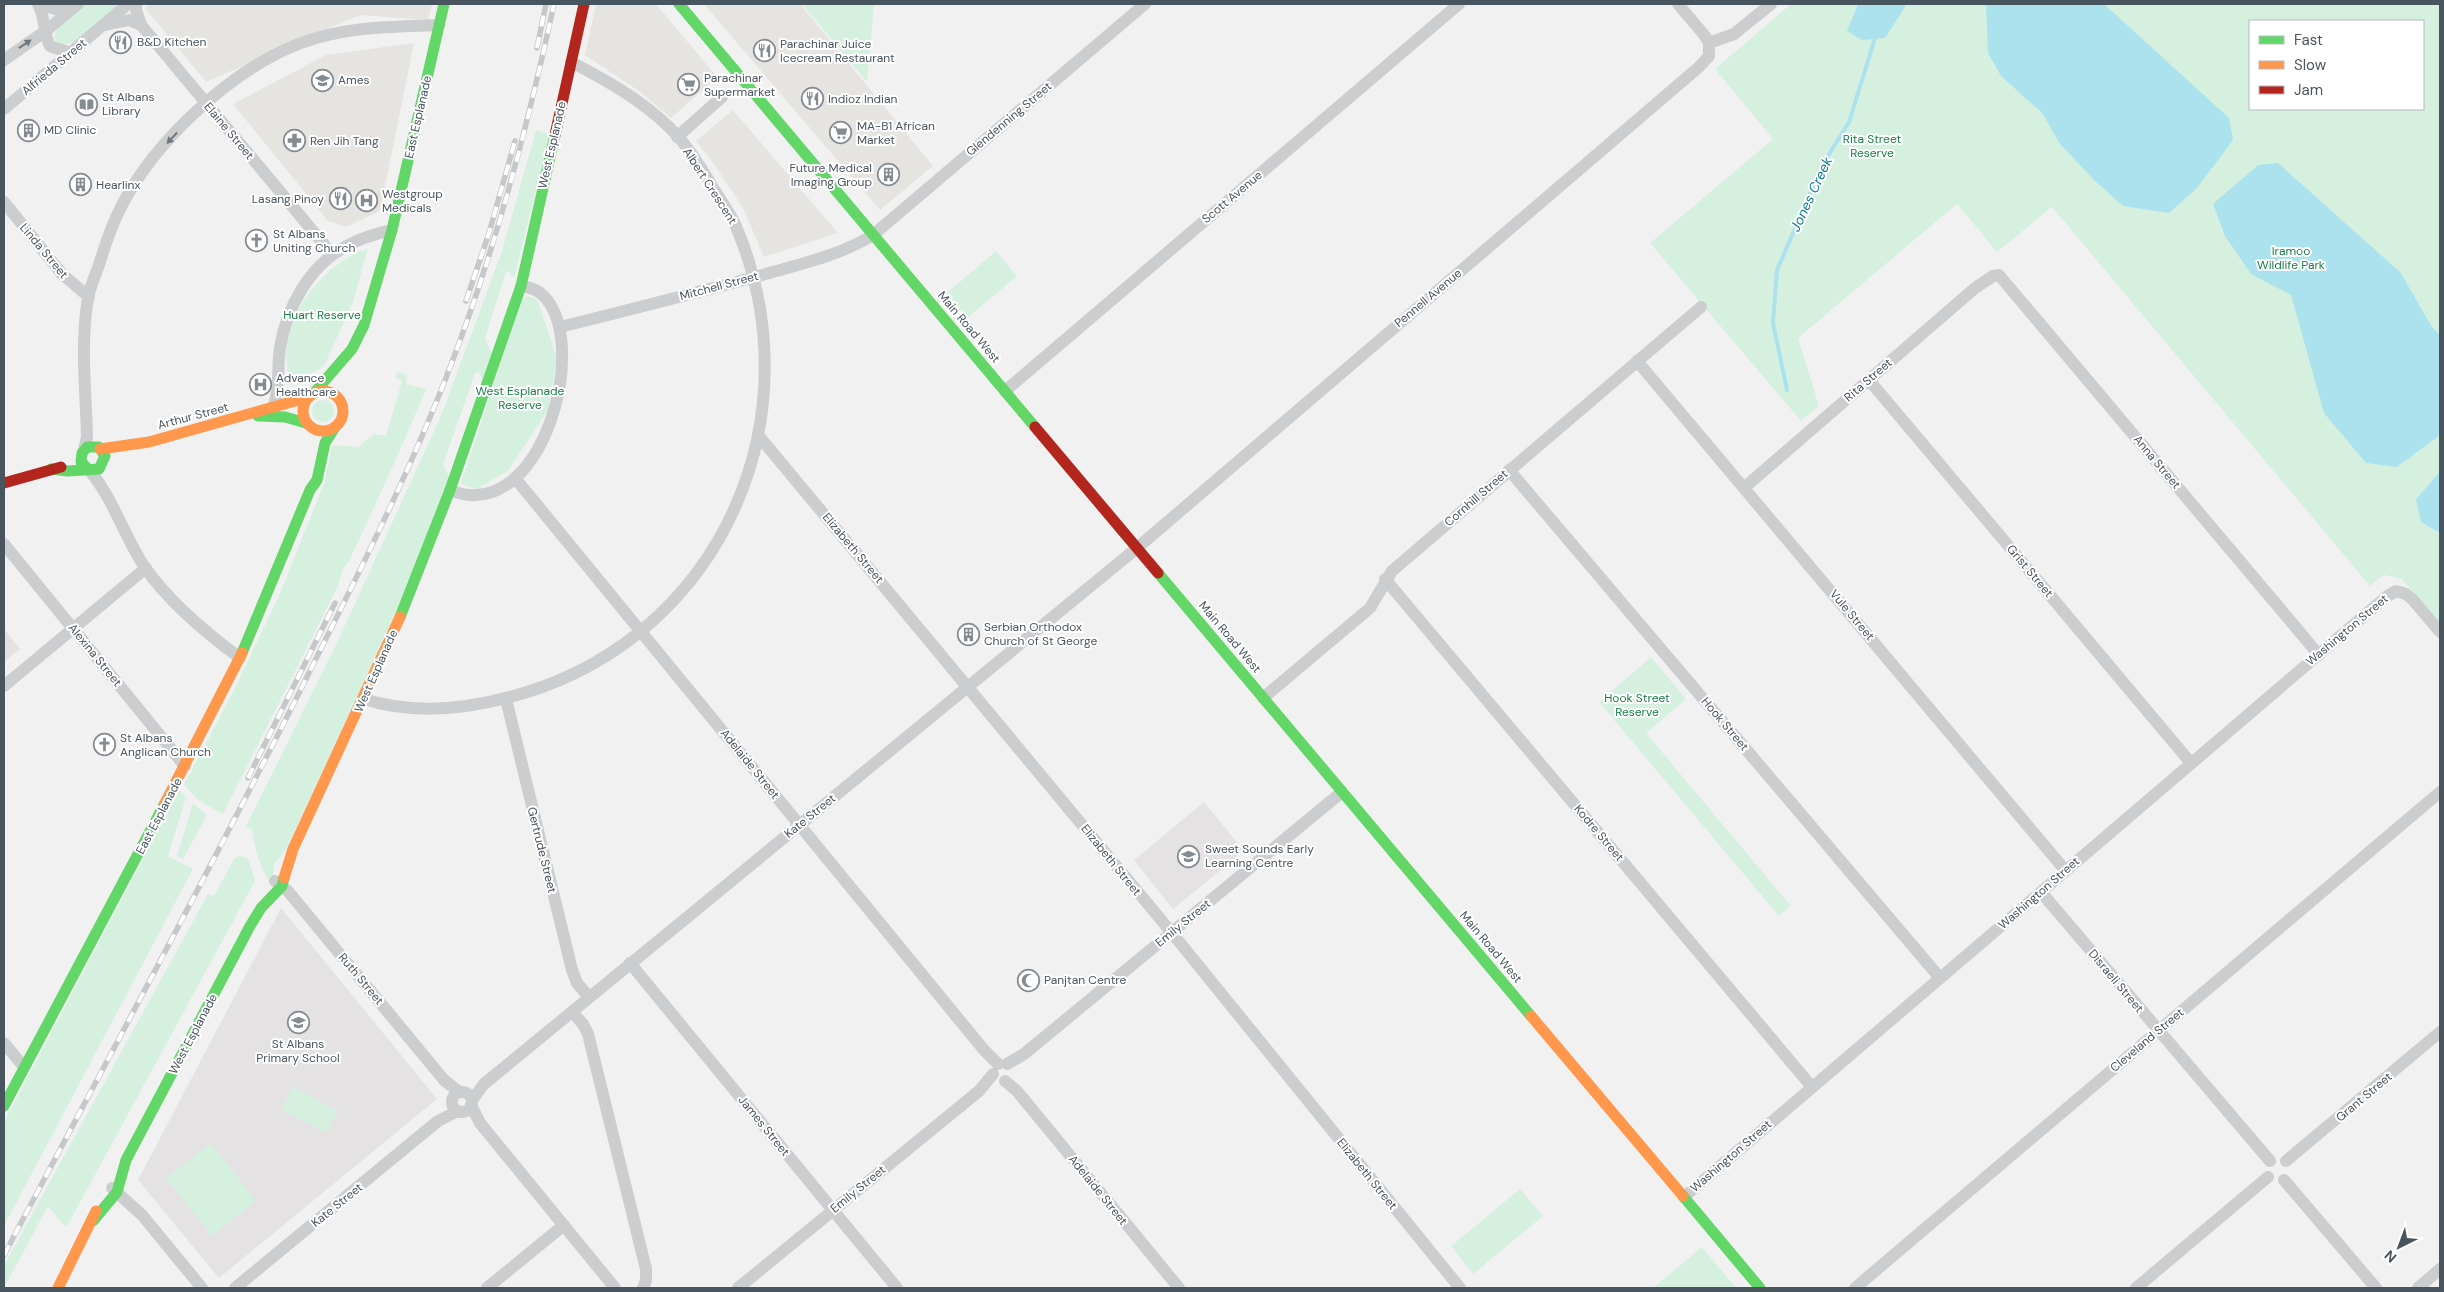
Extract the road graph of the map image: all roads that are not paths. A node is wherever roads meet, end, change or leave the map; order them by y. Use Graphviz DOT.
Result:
graph roads {
  1 [pos="39,4"];
  2 [pos="128,4"];
  3 [pos="136,4"];
  4 [pos="444,4"];
  5 [pos="584,4"];
  6 [pos="679,4"];
  7 [pos="1144,4"];
  8 [pos="1459,4"];
  9 [pos="1678,4"];
  10 [pos="1771,4"];
  11 [pos="77,5"];
  12 [pos="104,25"];
  13 [pos="141,25"];
  14 [pos="439,25"];
  15 [pos="47,30"];
  16 [pos="1709,44"];
  17 [pos="70,53"];
  18 [pos="4,60"];
  19 [pos="571,62"];
  20 [pos="722,97"];
  21 [pos="206,103"];
  22 [pos="4,109"];
  23 [pos="677,137"];
  24 [pos="4,202"];
  25 [pos="392,230"];
  26 [pos="874,235"];
  27 [pos="332,254"];
  28 [pos="1993,276"];
  29 [pos="754,277"];
  30 [pos="521,286"];
  31 [pos="88,297"];
  32 [pos="1701,307"];
  33 [pos="560,327"];
  34 [pos="1637,361"];
  35 [pos="338,367"];
  36 [pos="279,377"];
  37 [pos="1869,380"];
  38 [pos="1005,391"];
  39 [pos="311,395"];
  40 [pos="293,402"];
  41 [pos="340,402"];
  42 [pos="274,405"];
  43 [pos="86,414"];
  44 [pos="245,416"];
  45 [pos="335,427"];
  46 [pos="310,433"];
  47 [pos="758,435"];
  48 [pos="149,442"];
  49 [pos="99,448"];
  50 [pos="83,451"];
  51 [pos="103,465"];
  52 [pos="51,469"];
  53 [pos="88,469"];
  54 [pos="1510,470"];
  55 [pos="516,478"];
  56 [pos="4,483"];
  57 [pos="1745,487"];
  58 [pos="310,490"];
  59 [pos="450,490"];
  60 [pos="110,500"];
  61 [pos="4,544"];
  62 [pos="1137,548"];
  63 [pos="146,568"];
  64 [pos="1385,579"];
  65 [pos="73,628"];
  66 [pos="640,631"];
  67 [pos="2440,632"];
  68 [pos="2319,654"];
  69 [pos="240,658"];
  70 [pos="4,686"];
  71 [pos="968,686"];
  72 [pos="1263,698"];
  73 [pos="364,699"];
  74 [pos="506,699"];
  75 [pos="2191,763"];
  76 [pos="186,766"];
  77 [pos="1342,792"];
  78 [pos="2440,792"];
  79 [pos="799,825"];
  80 [pos="2065,870"];
  81 [pos="278,884"];
  82 [pos="2041,892"];
  83 [pos="1172,933"];
  84 [pos="630,963"];
  85 [pos="1940,978"];
  86 [pos="589,997"];
  87 [pos="572,1012"];
  88 [pos="2159,1031"];
  89 [pos="2440,1032"];
  90 [pos="4,1042"];
  91 [pos="24,1068"];
  92 [pos="1002,1073"];
  93 [pos="1812,1087"];
  94 [pos="462,1102"];
  95 [pos="4,1106"];
  96 [pos="2270,1161"];
  97 [pos="2286,1161"];
  98 [pos="2268,1177"];
  99 [pos="2284,1180"];
  100 [pos="114,1190"];
  101 [pos="1684,1197"];
  102 [pos="832,1210"];
  103 [pos="564,1225"];
  104 [pos="2440,1269"];
  105 [pos="58,1288"];
  106 [pos="202,1288"];
  107 [pos="235,1288"];
  108 [pos="487,1288"];
  109 [pos="615,1288"];
  110 [pos="643,1288"];
  111 [pos="738,1288"];
  112 [pos="897,1288"];
  113 [pos="1179,1288"];
  114 [pos="1460,1288"];
  115 [pos="1760,1288"];
  116 [pos="1855,1288"];
  117 [pos="2136,1288"];
  118 [pos="2376,1288"];
  119 [pos="2418,1288"];
  1 -- 11 [label="street"];
  1 -- 15 [label="street"];
  2 -- 12 [label="street, Alfrieda Street"];
  3 -- 13 [label="street, Elaine Street"];
  4 -- 14 [label="street, East Esplanade"];
  5 -- 19 [label="street, West Esplanade"];
  6 -- 26 [label="street, Main Road West"];
  7 -- 26 [label="street, Glendenning Street"];
  8 -- 38 [label="street, Scott Avenue"];
  9 -- 16 [label="street"];
  10 -- 16 [label="street"];
  11 -- 15 [label="street"];
  12 -- 13 [label="street, Alfrieda Street"];
  12 -- 17 [label="street, Alfrieda Street"];
  13 -- 21 [label="street, Elaine Street"];
  14 -- 21 [label="street"];
  14 -- 25 [label="street, East Esplanade"];
  15 -- 17 [label="street"];
  18 -- 15 [label="street, one-way"];
  16 -- 62 [label="street, Pennell Avenue"];
  17 -- 22 [label="street, Alfrieda Street"];
  19 -- 23 [label="street, Albert Crescent"];
  19 -- 30 [label="street, West Esplanade"];
  20 -- 23 [label="street"];
  21 -- 27 [label="street, Elaine Street"];
  21 -- 31 [label="street, one-way"];
  23 -- 29 [label="street, Albert Crescent"];
  24 -- 31 [label="street, Linda Street"];
  25 -- 27 [label="street"];
  25 -- 35 [label="street, East Esplanade"];
  26 -- 29 [label="street, Mitchell Street"];
  26 -- 38 [label="street, Main Road West"];
  27 -- 36 [label="street"];
  28 -- 37 [label="street, Rita Street"];
  28 -- 68 [label="street, Anna Street"];
  29 -- 33 [label="street, Mitchell Street"];
  29 -- 47 [label="street, Albert Crescent"];
  30 -- 33 [label="street"];
  30 -- 59 [label="street, West Esplanade"];
  31 -- 43 [label="street"];
  32 -- 34 [label="street, Cornhill Street"];
  33 -- 55 [label="street"];
  34 -- 54 [label="street, Cornhill Street"];
  34 -- 57 [label="street, Vule Street"];
  35 -- 39 [label="street, East Esplanade"];
  35 -- 41 [label="street"];
  36 -- 40 [label="street"];
  36 -- 42 [label="street"];
  37 -- 57 [label="street, Rita Street"];
  37 -- 75 [label="street, Grist Street"];
  38 -- 62 [label="street, Main Road West"];
  39 -- 40 [label="street, Arthur Street"];
  39 -- 41 [label="street"];
  39 -- 46 [label="street"];
  40 -- 42 [label="street, Arthur Street"];
  41 -- 45 [label="street"];
  42 -- 44 [label="street, Arthur Street"];
  43 -- 49 [label="street"];
  43 -- 50 [label="street"];
  44 -- 46 [label="street, Arthur Street"];
  44 -- 48 [label="street, Arthur Street"];
  45 -- 46 [label="street"];
  45 -- 58 [label="street, East Esplanade"];
  46 -- 58 [label="street, East Esplanade"];
  47 -- 66 [label="street, Albert Crescent"];
  47 -- 71 [label="street, Elizabeth Street"];
  48 -- 49 [label="street, Arthur Street"];
  48 -- 51 [label="street, Arthur Street"];
  49 -- 50 [label="street"];
  49 -- 51 [label="street"];
  50 -- 52 [label="street"];
  50 -- 53 [label="street"];
  51 -- 53 [label="street"];
  51 -- 60 [label="street"];
  52 -- 53 [label="street"];
  52 -- 56 [label="street"];
  53 -- 60 [label="street"];
  54 -- 64 [label="street, Cornhill Street"];
  54 -- 85 [label="street, Hook Street"];
  55 -- 59 [label="street"];
  55 -- 66 [label="street, Adelaide Street"];
  57 -- 80 [label="street, Vule Street"];
  58 -- 69 [label="street, East Esplanade"];
  59 -- 73 [label="street, West Esplanade"];
  60 -- 63 [label="street"];
  61 -- 65 [label="street, Alexina Street"];
  62 -- 71 [label="street, Kate Street"];
  62 -- 72 [label="street, Main Road West"];
  63 -- 65 [label="street"];
  63 -- 69 [label="street"];
  64 -- 72 [label="street, Cornhill Street"];
  64 -- 93 [label="street, Kodre Street"];
  65 -- 70 [label="street"];
  65 -- 76 [label="street, Alexina Street"];
  66 -- 74 [label="street, Albert Crescent"];
  66 -- 79 [label="street, Adelaide Street"];
  67 -- 68 [label="street, Washington Street"];
  68 -- 75 [label="street, Washington Street"];
  69 -- 76 [label="street, East Esplanade"];
  71 -- 79 [label="street, Kate Street"];
  71 -- 83 [label="street, Elizabeth Street"];
  72 -- 77 [label="street, Main Road West"];
  73 -- 74 [label="street, Albert Crescent"];
  73 -- 81 [label="street, West Esplanade"];
  74 -- 86 [label="street, Gertrude Street"];
  75 -- 80 [label="street, Washington Street"];
  76 -- 91 [label="street, East Esplanade"];
  77 -- 83 [label="street, Emily Street"];
  77 -- 101 [label="street, Main Road West"];
  78 -- 88 [label="street, Cleveland Street"];
  79 -- 84 [label="street, Kate Street"];
  79 -- 92 [label="street, Adelaide Street"];
  80 -- 82 [label="street, Washington Street"];
  81 -- 94 [label="street, Ruth Street"];
  81 -- 100 [label="street, West Esplanade"];
  82 -- 85 [label="street, Washington Street"];
  82 -- 88 [label="street, Disraeli Street"];
  83 -- 92 [label="street, Emily Street"];
  83 -- 114 [label="street, Elizabeth Street"];
  84 -- 86 [label="street, Kate Street"];
  84 -- 102 [label="street, James Street"];
  85 -- 93 [label="street, Washington Street"];
  86 -- 87 [label="street, Kate Street"];
  87 -- 94 [label="street, Kate Street"];
  87 -- 110 [label="street"];
  88 -- 96 [label="street, Disraeli Street"];
  88 -- 116 [label="street, Cleveland Street"];
  89 -- 97 [label="street, Grant Street"];
  90 -- 91 [label="street"];
  91 -- 95 [label="street, East Esplanade"];
  92 -- 102 [label="street, Emily Street"];
  92 -- 113 [label="street, Adelaide Street"];
  93 -- 101 [label="street, Washington Street"];
  94 -- 103 [label="street, Ruth Street"];
  94 -- 107 [label="street, Kate Street"];
  96 -- 97 [label="street"];
  96 -- 98 [label="street"];
  97 -- 99 [label="street"];
  98 -- 99 [label="street"];
  98 -- 117 [label="street"];
  99 -- 118 [label="street"];
  100 -- 105 [label="street, West Esplanade"];
  100 -- 106 [label="street"];
  101 -- 115 [label="street, Main Road West"];
  102 -- 111 [label="street, Emily Street"];
  102 -- 112 [label="street, James Street"];
  103 -- 108 [label="street"];
  103 -- 109 [label="street, Ruth Street"];
  104 -- 119 [label="street"];
}
